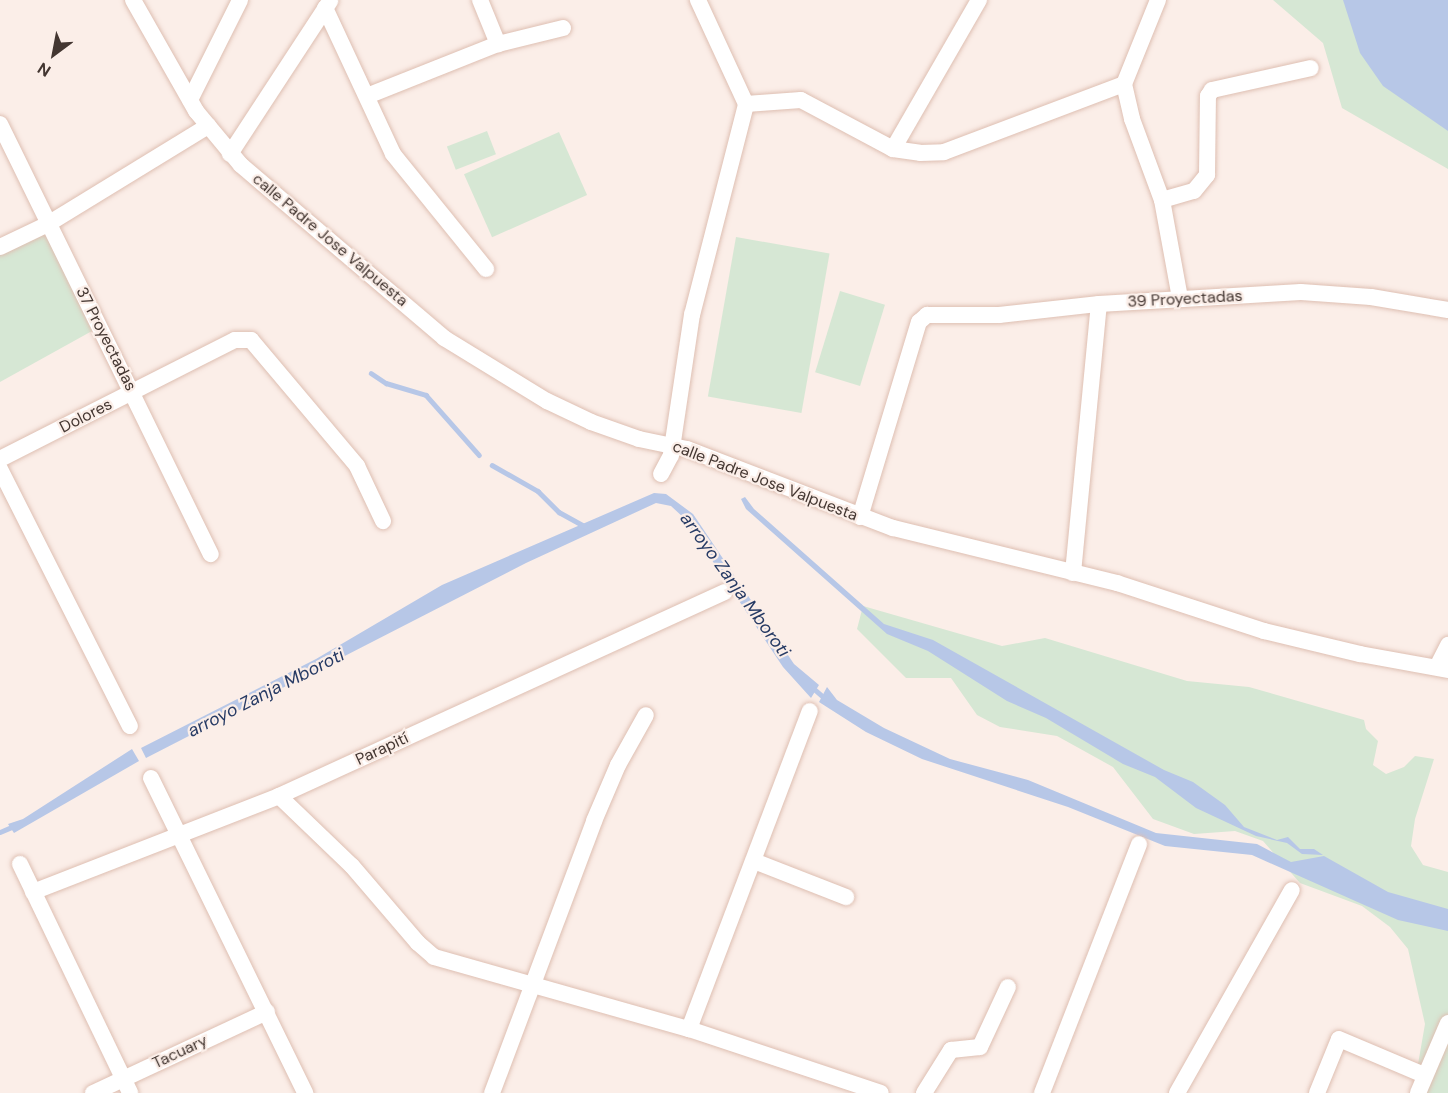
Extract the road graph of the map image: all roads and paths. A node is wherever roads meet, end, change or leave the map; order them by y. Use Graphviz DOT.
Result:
graph roads {
  1 [pos="133,0"];
  2 [pos="240,0"];
  3 [pos="480,0"];
  4 [pos="698,0"];
  5 [pos="979,0"];
  6 [pos="1158,0"];
  7 [pos="328,4"];
  8 [pos="563,28"];
  9 [pos="498,44"];
  10 [pos="1311,68"];
  11 [pos="1124,84"];
  12 [pos="367,96"];
  13 [pos="190,100"];
  14 [pos="746,104"];
  15 [pos="0,124"];
  16 [pos="208,126"];
  17 [pos="892,149"];
  18 [pos="230,154"];
  19 [pos="1162,200"];
  20 [pos="48,224"];
  21 [pos="0,247"];
  22 [pos="486,269"];
  23 [pos="1180,298"];
  24 [pos="1099,304"];
  25 [pos="1448,310"];
  26 [pos="134,392"];
  27 [pos="672,445"];
  28 [pos="0,459"];
  29 [pos="0,469"];
  30 [pos="661,474"];
  31 [pos="860,518"];
  32 [pos="383,521"];
  33 [pos="211,554"];
  34 [pos="1072,573"];
  35 [pos="725,592"];
  36 [pos="1448,645"];
  37 [pos="1442,668"];
  38 [pos="810,711"];
  39 [pos="646,715"];
  40 [pos="130,726"];
  41 [pos="151,778"];
  42 [pos="279,796"];
  43 [pos="179,837"];
  44 [pos="1139,844"];
  45 [pos="754,861"];
  46 [pos="20,864"];
  47 [pos="1292,890"];
  48 [pos="33,892"];
  49 [pos="846,897"];
  50 [pos="534,986"];
  51 [pos="1008,987"];
  52 [pos="267,1012"];
  53 [pos="1448,1023"];
  54 [pos="688,1029"];
  55 [pos="1424,1075"];
  56 [pos="126,1086"];
  57 [pos="93,1093"];
  58 [pos="305,1093"];
  59 [pos="492,1093"];
  60 [pos="881,1093"];
  61 [pos="924,1093"];
  62 [pos="1042,1093"];
  63 [pos="1177,1093"];
  64 [pos="1317,1093"];
  65 [pos="1418,1093"];
  1 -- 13 [label="street, calle Padre Jose Valpuesta"];
  2 -- 13 [label="street"];
  3 -- 9 [label="street"];
  4 -- 14 [label="street"];
  5 -- 17 [label="street"];
  6 -- 11 [label="street"];
  7 -- 12 [label="street"];
  7 -- 18 [label="street"];
  8 -- 9 [label="street"];
  9 -- 12 [label="street"];
  10 -- 19 [label="street"];
  11 -- 17 [label="street"];
  11 -- 19 [label="street"];
  12 -- 22 [label="street"];
  13 -- 16 [label="street, calle Padre Jose Valpuesta"];
  14 -- 17 [label="street"];
  14 -- 27 [label="street"];
  15 -- 20 [label="street, 37 Proyectadas"];
  16 -- 18 [label="street, calle Padre Jose Valpuesta"];
  16 -- 20 [label="street"];
  18 -- 27 [label="street, calle Padre Jose Valpuesta"];
  19 -- 23 [label="street"];
  20 -- 21 [label="street"];
  20 -- 26 [label="street, 37 Proyectadas"];
  23 -- 24 [label="street, 39 Proyectadas"];
  23 -- 25 [label="street, 39 Proyectadas"];
  24 -- 31 [label="street, 39 Proyectadas"];
  24 -- 34 [label="street"];
  26 -- 28 [label="street, Dolores"];
  26 -- 32 [label="street, Dolores"];
  26 -- 33 [label="street, 37 Proyectadas"];
  27 -- 30 [label="street"];
  27 -- 31 [label="street, calle Padre Jose Valpuesta"];
  29 -- 40 [label="street"];
  31 -- 34 [label="street, calle Padre Jose Valpuesta"];
  34 -- 37 [label="street, calle Padre Jose Valpuesta"];
  35 -- 42 [label="street, Parapití"];
  36 -- 37 [label="street"];
  38 -- 45 [label="street"];
  39 -- 50 [label="street"];
  41 -- 43 [label="street"];
  42 -- 43 [label="street, Parapití"];
  42 -- 50 [label="street"];
  43 -- 48 [label="street, Parapití"];
  43 -- 52 [label="street"];
  44 -- 62 [label="street"];
  45 -- 49 [label="street"];
  45 -- 54 [label="street"];
  46 -- 48 [label="street"];
  47 -- 63 [label="street"];
  48 -- 56 [label="street"];
  50 -- 54 [label="street"];
  50 -- 59 [label="street"];
  51 -- 61 [label="street"];
  52 -- 56 [label="street, Tacuary"];
  52 -- 58 [label="street"];
  53 -- 55 [label="street"];
  54 -- 60 [label="street"];
  55 -- 64 [label="street"];
  55 -- 65 [label="street"];
  56 -- 57 [label="street, Tacuary"];
}
